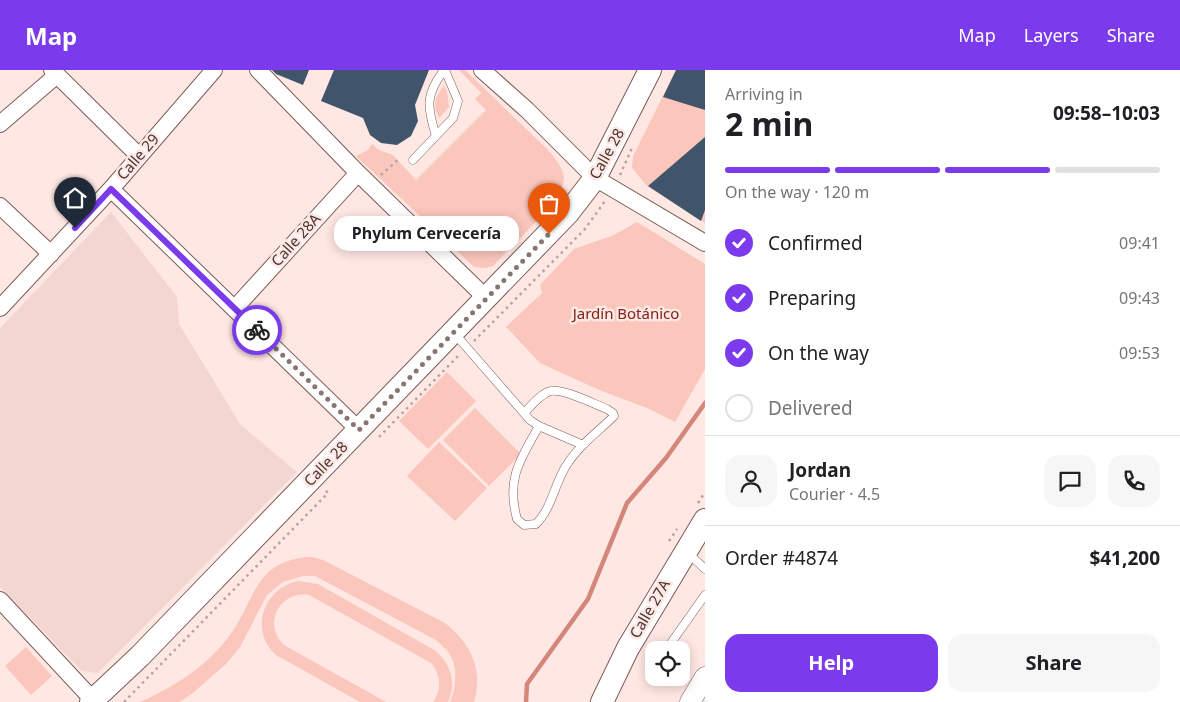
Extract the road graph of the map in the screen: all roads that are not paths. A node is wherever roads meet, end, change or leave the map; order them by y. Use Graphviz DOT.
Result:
graph roads {
  1 [pos="214,70"];
  2 [pos="258,70"];
  3 [pos="444,70"];
  4 [pos="482,70"];
  5 [pos="54,73"];
  6 [pos="645,73"];
  7 [pos="0,124"];
  8 [pos="436,136"];
  9 [pos="139,156"];
  10 [pos="412,160"];
  11 [pos="358,172"];
  12 [pos="595,178"];
  13 [pos="111,189"];
  14 [pos="0,206"];
  15 [pos="705,243"];
  16 [pos="52,254"];
  17 [pos="486,298"];
  18 [pos="0,308"];
  19 [pos="234,308"];
  20 [pos="460,340"];
  21 [pos="524,413"];
  22 [pos="539,426"];
  23 [pos="359,430"];
  24 [pos="583,444"];
  25 [pos="705,520"];
  26 [pos="685,551"];
  27 [pos="705,569"];
  28 [pos="705,595"];
  29 [pos="0,600"];
  30 [pos="672,641"];
  31 [pos="705,677"];
  32 [pos="92,701"];
  33 [pos="602,702"];
  34 [pos="690,702"];
  1 -- 9 [label="street, Calle 29"];
  2 -- 11 [label="street"];
  3 -- 8 [label="lane"];
  3 -- 8 [label="lane"];
  4 -- 12 [label="street"];
  5 -- 7 [label="street"];
  5 -- 9 [label="street"];
  6 -- 12 [label="main road, Calle 28"];
  8 -- 10 [label="lane"];
  9 -- 13 [label="street, Calle 29"];
  11 -- 17 [label="street"];
  11 -- 19 [label="street, Calle 28A"];
  12 -- 15 [label="street"];
  12 -- 17 [label="main road, Calle 28"];
  13 -- 16 [label="street, Calle 29"];
  13 -- 19 [label="street"];
  14 -- 16 [label="street"];
  16 -- 18 [label="street, Calle 29"];
  17 -- 20 [label="main road, Calle 28"];
  19 -- 23 [label="street"];
  20 -- 21 [label="lane"];
  20 -- 23 [label="main road, Calle 28"];
  21 -- 22 [label="lane"];
  21 -- 24 [label="lane"];
  22 -- 24 [label="lane"];
  22 -- 24 [label="lane"];
  23 -- 32 [label="main road, Calle 28"];
  25 -- 26 [label="main road, Calle 27A"];
  26 -- 27 [label="lane"];
  26 -- 33 [label="main road, Calle 27A"];
  28 -- 30 [label="lane"];
  29 -- 32 [label="street"];
  31 -- 34 [label="street"];
}
